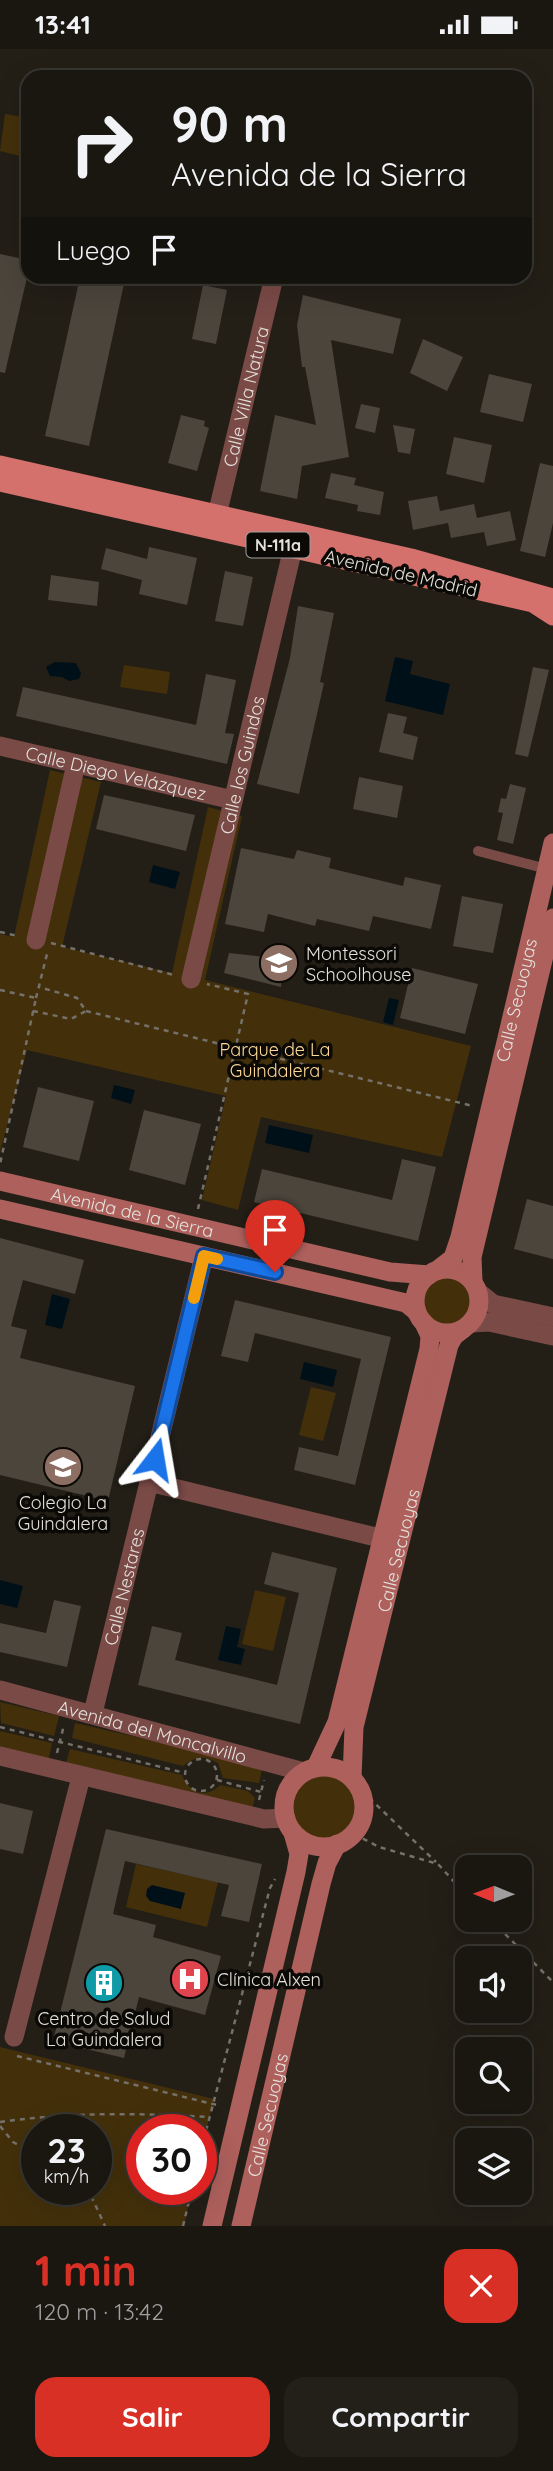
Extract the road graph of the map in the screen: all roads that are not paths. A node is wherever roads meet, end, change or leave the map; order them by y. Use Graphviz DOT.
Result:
graph roads {
  1 [pos="272,284"];
  2 [pos="0,465"];
  3 [pos="0,482"];
  4 [pos="217,515"];
  5 [pos="293,548"];
  6 [pos="553,598"];
  7 [pos="553,616"];
  8 [pos="0,746"];
  9 [pos="76,764"];
  10 [pos="233,800"];
  11 [pos="553,843"];
  12 [pos="478,851"];
  13 [pos="547,869"];
  14 [pos="553,918"];
  15 [pos="43,941"];
  16 [pos="191,979"];
  17 [pos="0,1181"];
  18 [pos="0,1209"];
  19 [pos="204,1256"];
  20 [pos="432,1273"];
  21 [pos="476,1287"];
  22 [pos="553,1317"];
  23 [pos="421,1318"];
  24 [pos="467,1326"];
  25 [pos="553,1336"];
  26 [pos="149,1482"];
  27 [pos="384,1539"];
  28 [pos="0,1690"];
  29 [pos="93,1713"];
  30 [pos="0,1756"];
  31 [pos="310,1770"];
  32 [pos="81,1777"];
  33 [pos="356,1783"];
  34 [pos="290,1825"];
  35 [pos="345,1839"];
  36 [pos="12,2045"];
  37 [pos="212,2226"];
  38 [pos="241,2226"];
  1 -- 4 [label="street, Calle Villa Natura"];
  2 -- 4 [label="main road, Avenida de Madrid / N-111a"];
  3 -- 5 [label="main road, Avenida de Madrid / N-111a"];
  4 -- 6 [label="main road, Avenida de Madrid / N-111a"];
  5 -- 7 [label="main road, Avenida de Madrid / N-111a"];
  5 -- 10 [label="street, Calle los Guindos"];
  8 -- 9 [label="street, Calle Diego Velázquez"];
  9 -- 10 [label="street, Calle Diego Velázquez"];
  9 -- 15 [label="street"];
  10 -- 16 [label="street, Calle los Guindos"];
  11 -- 13 [label="main road, Calle Secuoyas"];
  12 -- 13 [label="lane"];
  13 -- 20 [label="main road, Calle Secuoyas"];
  14 -- 21 [label="main road, Calle Secuoyas"];
  17 -- 20 [label="main road, Avenida de la Sierra"];
  18 -- 19 [label="main road, Avenida de la Sierra"];
  19 -- 23 [label="main road, Avenida de la Sierra"];
  19 -- 26 [label="street, Calle Nestares"];
  20 -- 21 [label="main road"];
  20 -- 23 [label="main road"];
  21 -- 22 [label="street"];
  21 -- 24 [label="main road"];
  23 -- 24 [label="main road"];
  23 -- 27 [label="main road, Calle Secuoyas"];
  24 -- 25 [label="street"];
  24 -- 33 [label="main road, Calle Secuoyas"];
  26 -- 27 [label="street"];
  26 -- 29 [label="street, Calle Nestares"];
  27 -- 31 [label="main road, Calle Secuoyas"];
  28 -- 29 [label="street, Avenida del Moncalvillo"];
  29 -- 31 [label="street, Avenida del Moncalvillo"];
  30 -- 32 [label="street"];
  31 -- 33 [label="main road"];
  31 -- 34 [label="main road"];
  32 -- 34 [label="street"];
  32 -- 36 [label="street"];
  33 -- 35 [label="main road"];
  34 -- 35 [label="main road"];
  34 -- 37 [label="main road, Calle Secuoyas"];
  35 -- 38 [label="main road, Calle Secuoyas"];
}
